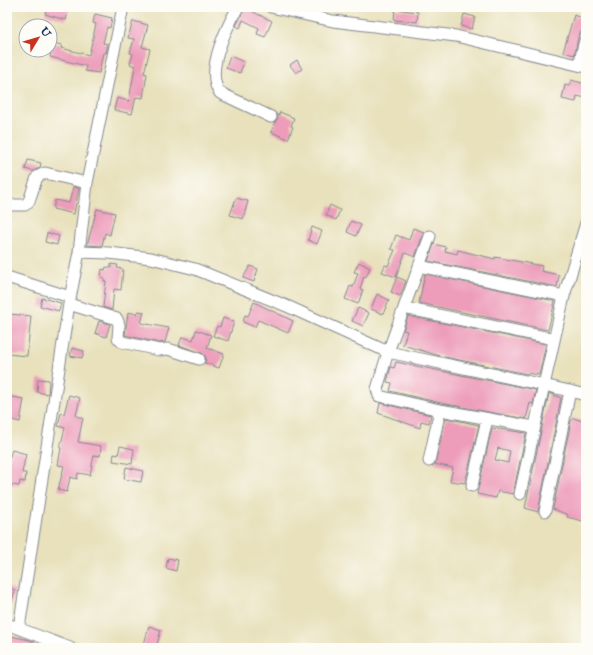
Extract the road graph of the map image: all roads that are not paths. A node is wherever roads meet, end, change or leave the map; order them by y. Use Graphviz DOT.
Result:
graph roads {
  1 [pos="123,7"];
  2 [pos="238,7"];
  3 [pos="271,7"];
  4 [pos="586,36"];
  5 [pos="582,66"];
  6 [pos="271,117"];
  7 [pos="87,183"];
  8 [pos="7,205"];
  9 [pos="586,223"];
  10 [pos="430,236"];
  11 [pos="79,252"];
  12 [pos="419,266"];
  13 [pos="7,277"];
  14 [pos="564,296"];
  15 [pos="70,300"];
  16 [pos="404,308"];
  17 [pos="554,338"];
  18 [pos="388,352"];
  19 [pos="199,359"];
  20 [pos="544,385"];
  21 [pos="570,391"];
  22 [pos="586,394"];
  23 [pos="440,410"];
  24 [pos="487,419"];
  25 [pos="534,427"];
  26 [pos="429,461"];
  27 [pos="472,486"];
  28 [pos="520,494"];
  29 [pos="545,511"];
  30 [pos="7,624"];
  31 [pos="19,628"];
  32 [pos="70,648"];
  1 -- 7 [label="street"];
  2 -- 6 [label="street"];
  3 -- 5 [label="street"];
  4 -- 5 [label="street"];
  7 -- 8 [label="street"];
  7 -- 11 [label="street"];
  9 -- 14 [label="street"];
  10 -- 12 [label="street"];
  11 -- 15 [label="street"];
  11 -- 18 [label="street"];
  12 -- 14 [label="street"];
  12 -- 16 [label="street"];
  13 -- 15 [label="street"];
  14 -- 17 [label="street"];
  15 -- 19 [label="street"];
  15 -- 31 [label="street"];
  16 -- 17 [label="street"];
  16 -- 18 [label="street"];
  17 -- 20 [label="street"];
  18 -- 20 [label="street"];
  18 -- 23 [label="street"];
  20 -- 21 [label="street"];
  20 -- 25 [label="street"];
  21 -- 22 [label="street"];
  21 -- 29 [label="street"];
  23 -- 24 [label="street"];
  23 -- 26 [label="street"];
  24 -- 25 [label="street"];
  24 -- 27 [label="street"];
  25 -- 28 [label="street"];
  30 -- 31 [label="street"];
  31 -- 32 [label="street"];
}
